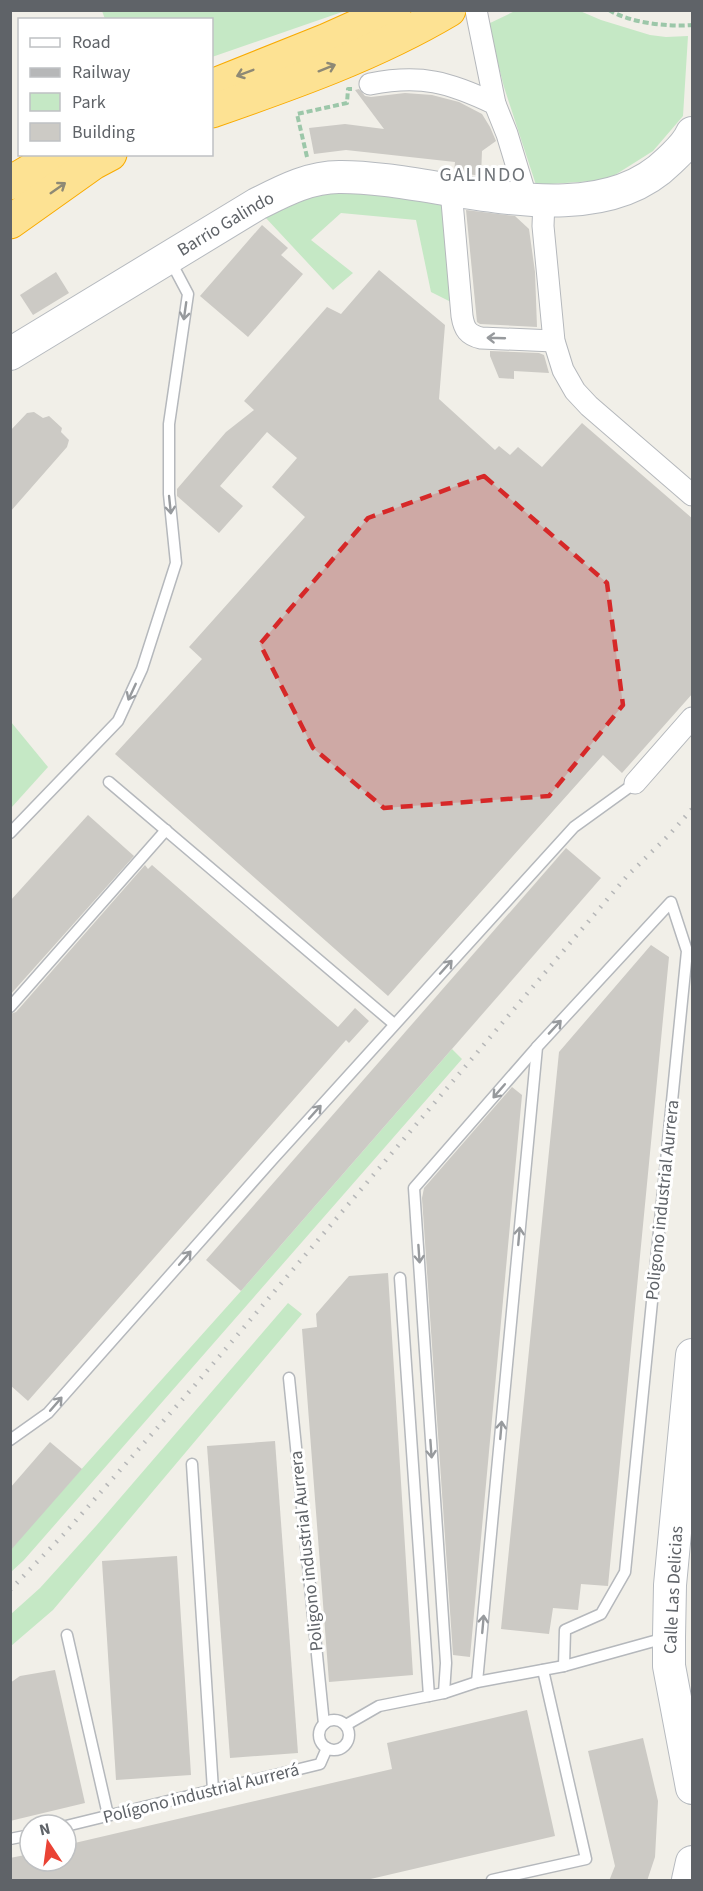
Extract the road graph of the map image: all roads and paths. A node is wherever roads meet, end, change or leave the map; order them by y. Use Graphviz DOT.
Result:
graph roads {
  1 [pos="394,10"];
  2 [pos="449,10"];
  3 [pos="476,10"];
  4 [pos="609,10"];
  5 [pos="693,25"];
  6 [pos="275,75"];
  7 [pos="370,84"];
  8 [pos="213,86"];
  9 [pos="495,104"];
  10 [pos="213,110"];
  11 [pos="693,133"];
  12 [pos="56,156"];
  13 [pos="106,156"];
  14 [pos="309,167"];
  15 [pos="10,183"];
  16 [pos="451,190"];
  17 [pos="536,200"];
  18 [pos="10,222"];
  19 [pos="168,258"];
  20 [pos="554,341"];
  21 [pos="17,350"];
  22 [pos="693,495"];
  23 [pos="693,718"];
  24 [pos="109,782"];
  25 [pos="635,783"];
  26 [pos="166,830"];
  27 [pos="10,832"];
  28 [pos="10,1007"];
  29 [pos="394,1024"];
  30 [pos="537,1047"];
  31 [pos="400,1278"];
  32 [pos="693,1355"];
  33 [pos="289,1378"];
  34 [pos="10,1440"];
  35 [pos="192,1464"];
  36 [pos="67,1635"];
  37 [pos="669,1637"];
  38 [pos="564,1666"];
  39 [pos="543,1670"];
  40 [pos="477,1682"];
  41 [pos="444,1693"];
  42 [pos="429,1696"];
  43 [pos="324,1724"];
  44 [pos="346,1725"];
  45 [pos="327,1748"];
  46 [pos="693,1788"];
  47 [pos="213,1790"];
  48 [pos="108,1815"];
  49 [pos="78,1823"];
  50 [pos="693,1862"];
  51 [pos="492,1881"];
  52 [pos="688,1881"];
  1 -- 6 [label="highway"];
  6 -- 2 [label="highway, one-way"];
  3 -- 9 [label="street"];
  4 -- 5 [label="path"];
  6 -- 8 [label="highway, one-way"];
  6 -- 10 [label="highway"];
  7 -- 9 [label="street"];
  7 -- 14 [label="path"];
  9 -- 17 [label="street"];
  11 -- 17 [label="street, Barrio Galindo"];
  12 -- 15 [label="highway"];
  18 -- 13 [label="highway, one-way"];
  16 -- 17 [label="street, Barrio Galindo"];
  16 -- 19 [label="street, Barrio Galindo"];
  20 -- 16 [label="street, one-way"];
  17 -- 20 [label="street"];
  19 -- 21 [label="street, Barrio Galindo"];
  19 -- 27 [label="lane, one-way"];
  20 -- 22 [label="street"];
  23 -- 25 [label="street"];
  24 -- 26 [label="lane"];
  29 -- 25 [label="lane, one-way"];
  26 -- 28 [label="lane"];
  26 -- 29 [label="lane"];
  34 -- 29 [label="lane, one-way"];
  30 -- 38 [label="lane, Poligono industrial Aurrera, one-way"];
  40 -- 30 [label="lane, one-way"];
  30 -- 41 [label="lane, Poligono industrial Aurrera, one-way"];
  31 -- 42 [label="lane"];
  32 -- 37 [label="street, Calle Las Delicias"];
  33 -- 43 [label="lane, Poligono industrial Aurrera"];
  35 -- 47 [label="lane"];
  36 -- 48 [label="lane"];
  37 -- 38 [label="lane"];
  37 -- 46 [label="street, Calle Las Delicias"];
  38 -- 39 [label="lane"];
  39 -- 40 [label="lane"];
  39 -- 51 [label="lane"];
  40 -- 41 [label="lane"];
  41 -- 42 [label="lane"];
  42 -- 44 [label="lane"];
  43 -- 44 [label="lane"];
  43 -- 45 [label="lane"];
  44 -- 45 [label="lane"];
  45 -- 47 [label="lane, Polígono industrial Aurrerá"];
  47 -- 48 [label="lane, Polígono industrial Aurrerá"];
  48 -- 49 [label="lane, Polígono industrial Aurrerá"];
  50 -- 52 [label="street"];
}
